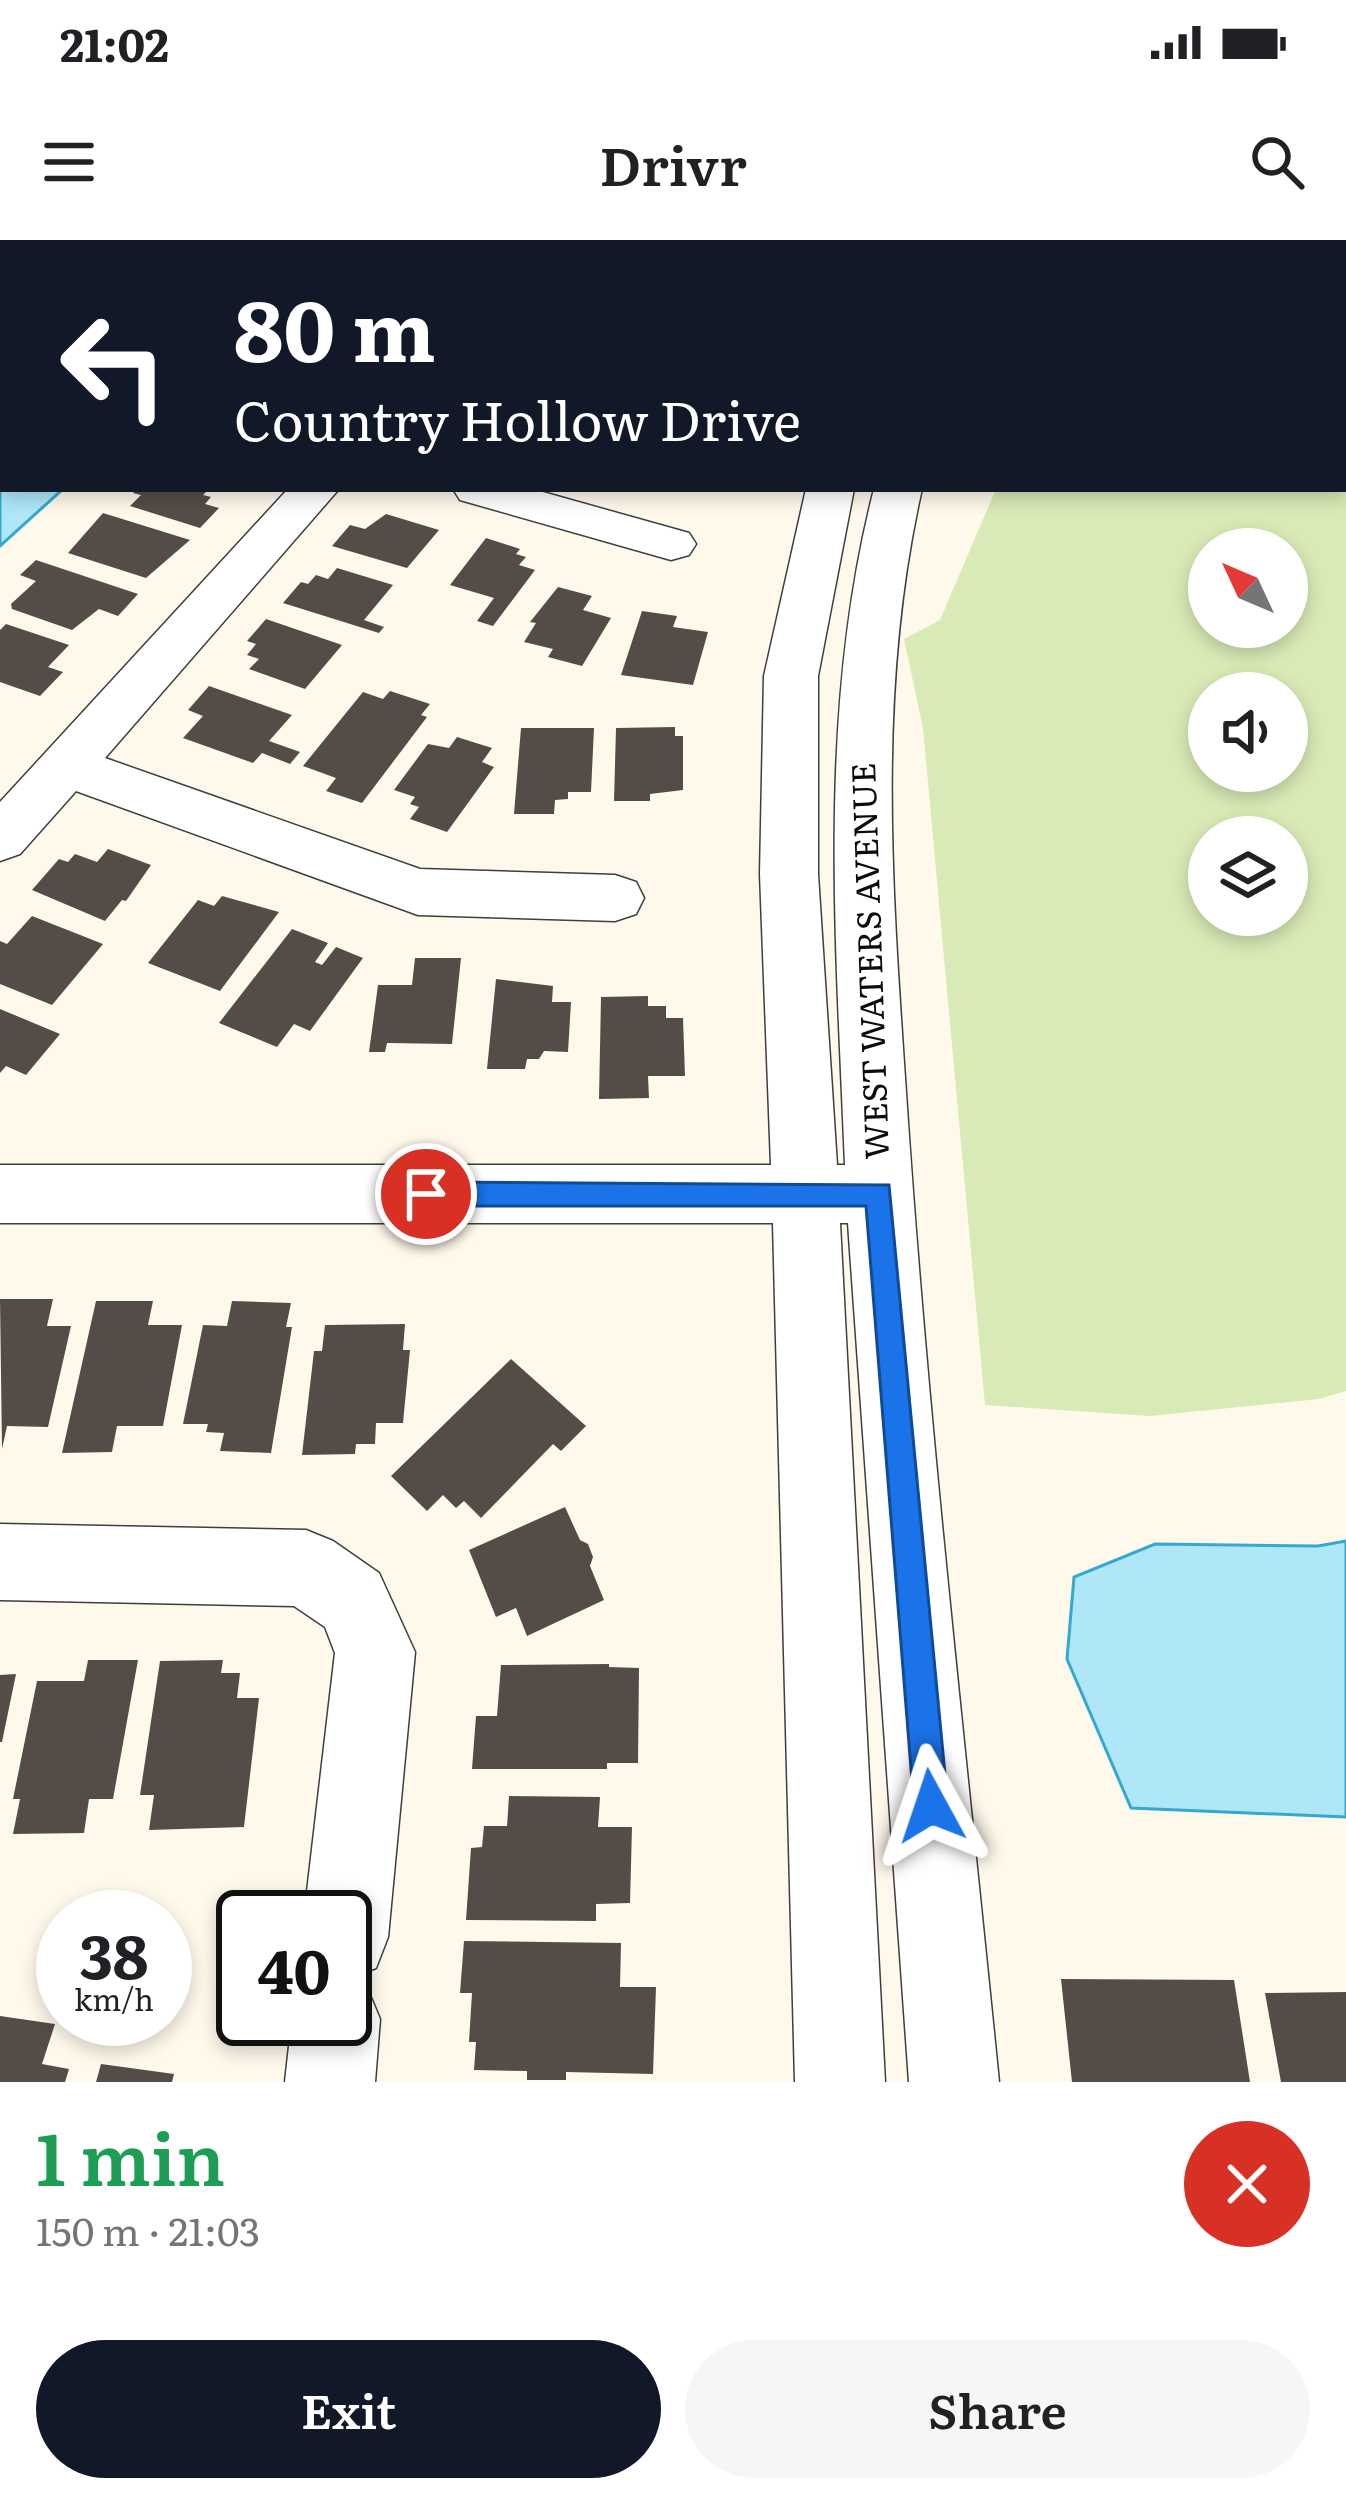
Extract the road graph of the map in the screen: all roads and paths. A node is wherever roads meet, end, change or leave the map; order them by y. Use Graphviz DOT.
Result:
graph roads {
  1 [pos="312,492"];
  2 [pos="488,492"];
  3 [pos="829,492"];
  4 [pos="897,492"];
  5 [pos="671,544"];
  6 [pos="65,766"];
  7 [pos="0,839"];
  8 [pos="615,898"];
  9 [pos="0,1194"];
  10 [pos="804,1194"];
  11 [pos="879,1194"];
  12 [pos="0,1562"];
  13 [pos="350,1890"];
  14 [pos="333,2046"];
  15 [pos="330,2082"];
  16 [pos="840,2082"];
  17 [pos="954,2082"];
  1 -- 6 [label="street"];
  2 -- 5 [label="street"];
  3 -- 10 [label="street"];
  4 -- 11 [label="street, WEST WATERS AVENUE"];
  6 -- 7 [label="street"];
  6 -- 8 [label="street"];
  9 -- 10 [label="street"];
  10 -- 11 [label="street"];
  10 -- 16 [label="street"];
  11 -- 17 [label="street, WEST WATERS AVENUE"];
  12 -- 13 [label="street"];
  14 -- 15 [label="street"];
}
